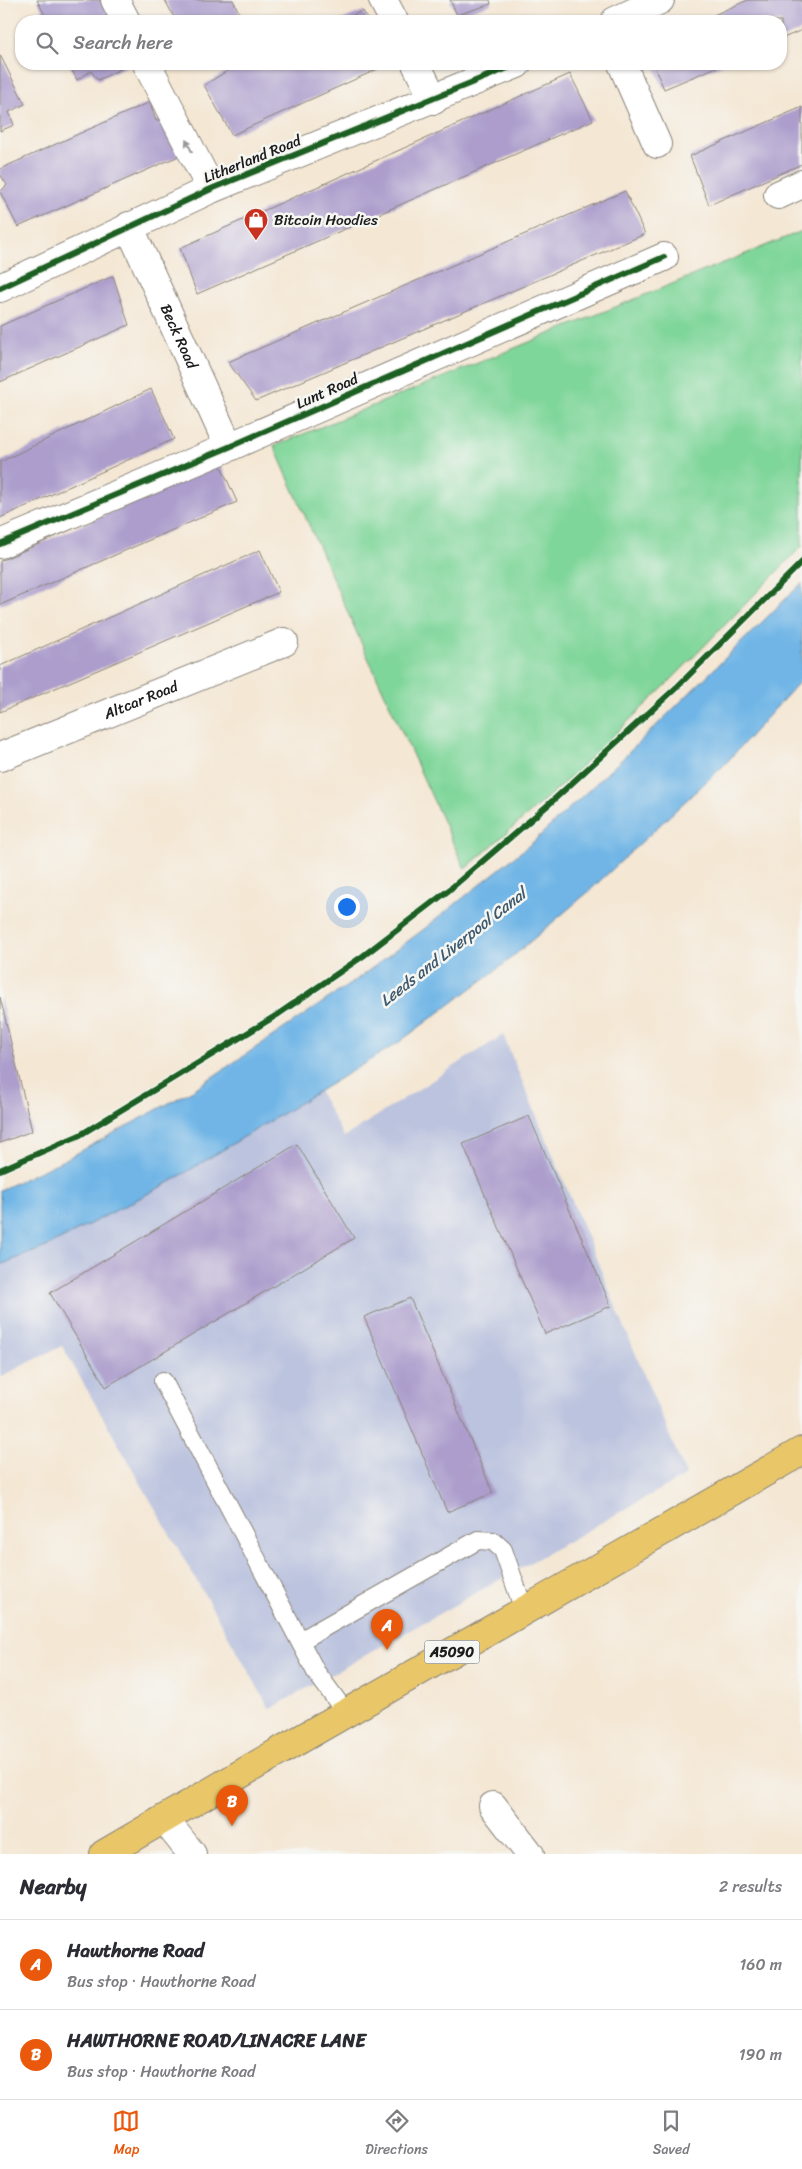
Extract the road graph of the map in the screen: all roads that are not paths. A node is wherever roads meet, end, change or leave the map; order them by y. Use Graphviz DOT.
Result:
graph roads {
  1 [pos="115,0"];
  2 [pos="383,0"];
  3 [pos="660,0"];
  4 [pos="123,15"];
  5 [pos="391,15"];
  6 [pos="629,15"];
  7 [pos="150,70"];
  8 [pos="419,70"];
  9 [pos="503,70"];
  10 [pos="625,70"];
  11 [pos="434,100"];
  12 [pos="657,144"];
  13 [pos="211,189"];
  14 [pos="129,226"];
  15 [pos="664,257"];
  16 [pos="3,280"];
  17 [pos="229,447"];
  18 [pos="0,544"];
  19 [pos="284,642"];
  20 [pos="0,757"];
  21 [pos="163,1381"];
  22 [pos="802,1451"];
  23 [pos="524,1610"];
  24 [pos="300,1641"];
  25 [pos="346,1713"];
  26 [pos="493,1806"];
  27 [pos="164,1819"];
  28 [pos="104,1854"];
  29 [pos="192,1854"];
  30 [pos="530,1854"];
  1 -- 4 [label="street"];
  2 -- 5 [label="street"];
  3 -- 6 [label="street"];
  13 -- 7 [label="street, one-way"];
  8 -- 11 [label="street"];
  9 -- 11 [label="street, Litherland Road"];
  10 -- 12 [label="street"];
  11 -- 13 [label="street, Litherland Road"];
  13 -- 14 [label="street, Litherland Road"];
  14 -- 16 [label="street, Litherland Road"];
  14 -- 17 [label="street, Beck Road"];
  15 -- 17 [label="street, Lunt Road"];
  17 -- 18 [label="street, Lunt Road"];
  19 -- 20 [label="street, Altcar Road"];
  21 -- 24 [label="lane"];
  22 -- 23 [label="main road, A5090"];
  23 -- 24 [label="lane"];
  23 -- 25 [label="main road, A5090"];
  24 -- 25 [label="lane"];
  25 -- 27 [label="main road, A5090"];
  26 -- 30 [label="street"];
  27 -- 28 [label="main road, A5090"];
  27 -- 29 [label="street"];
}
